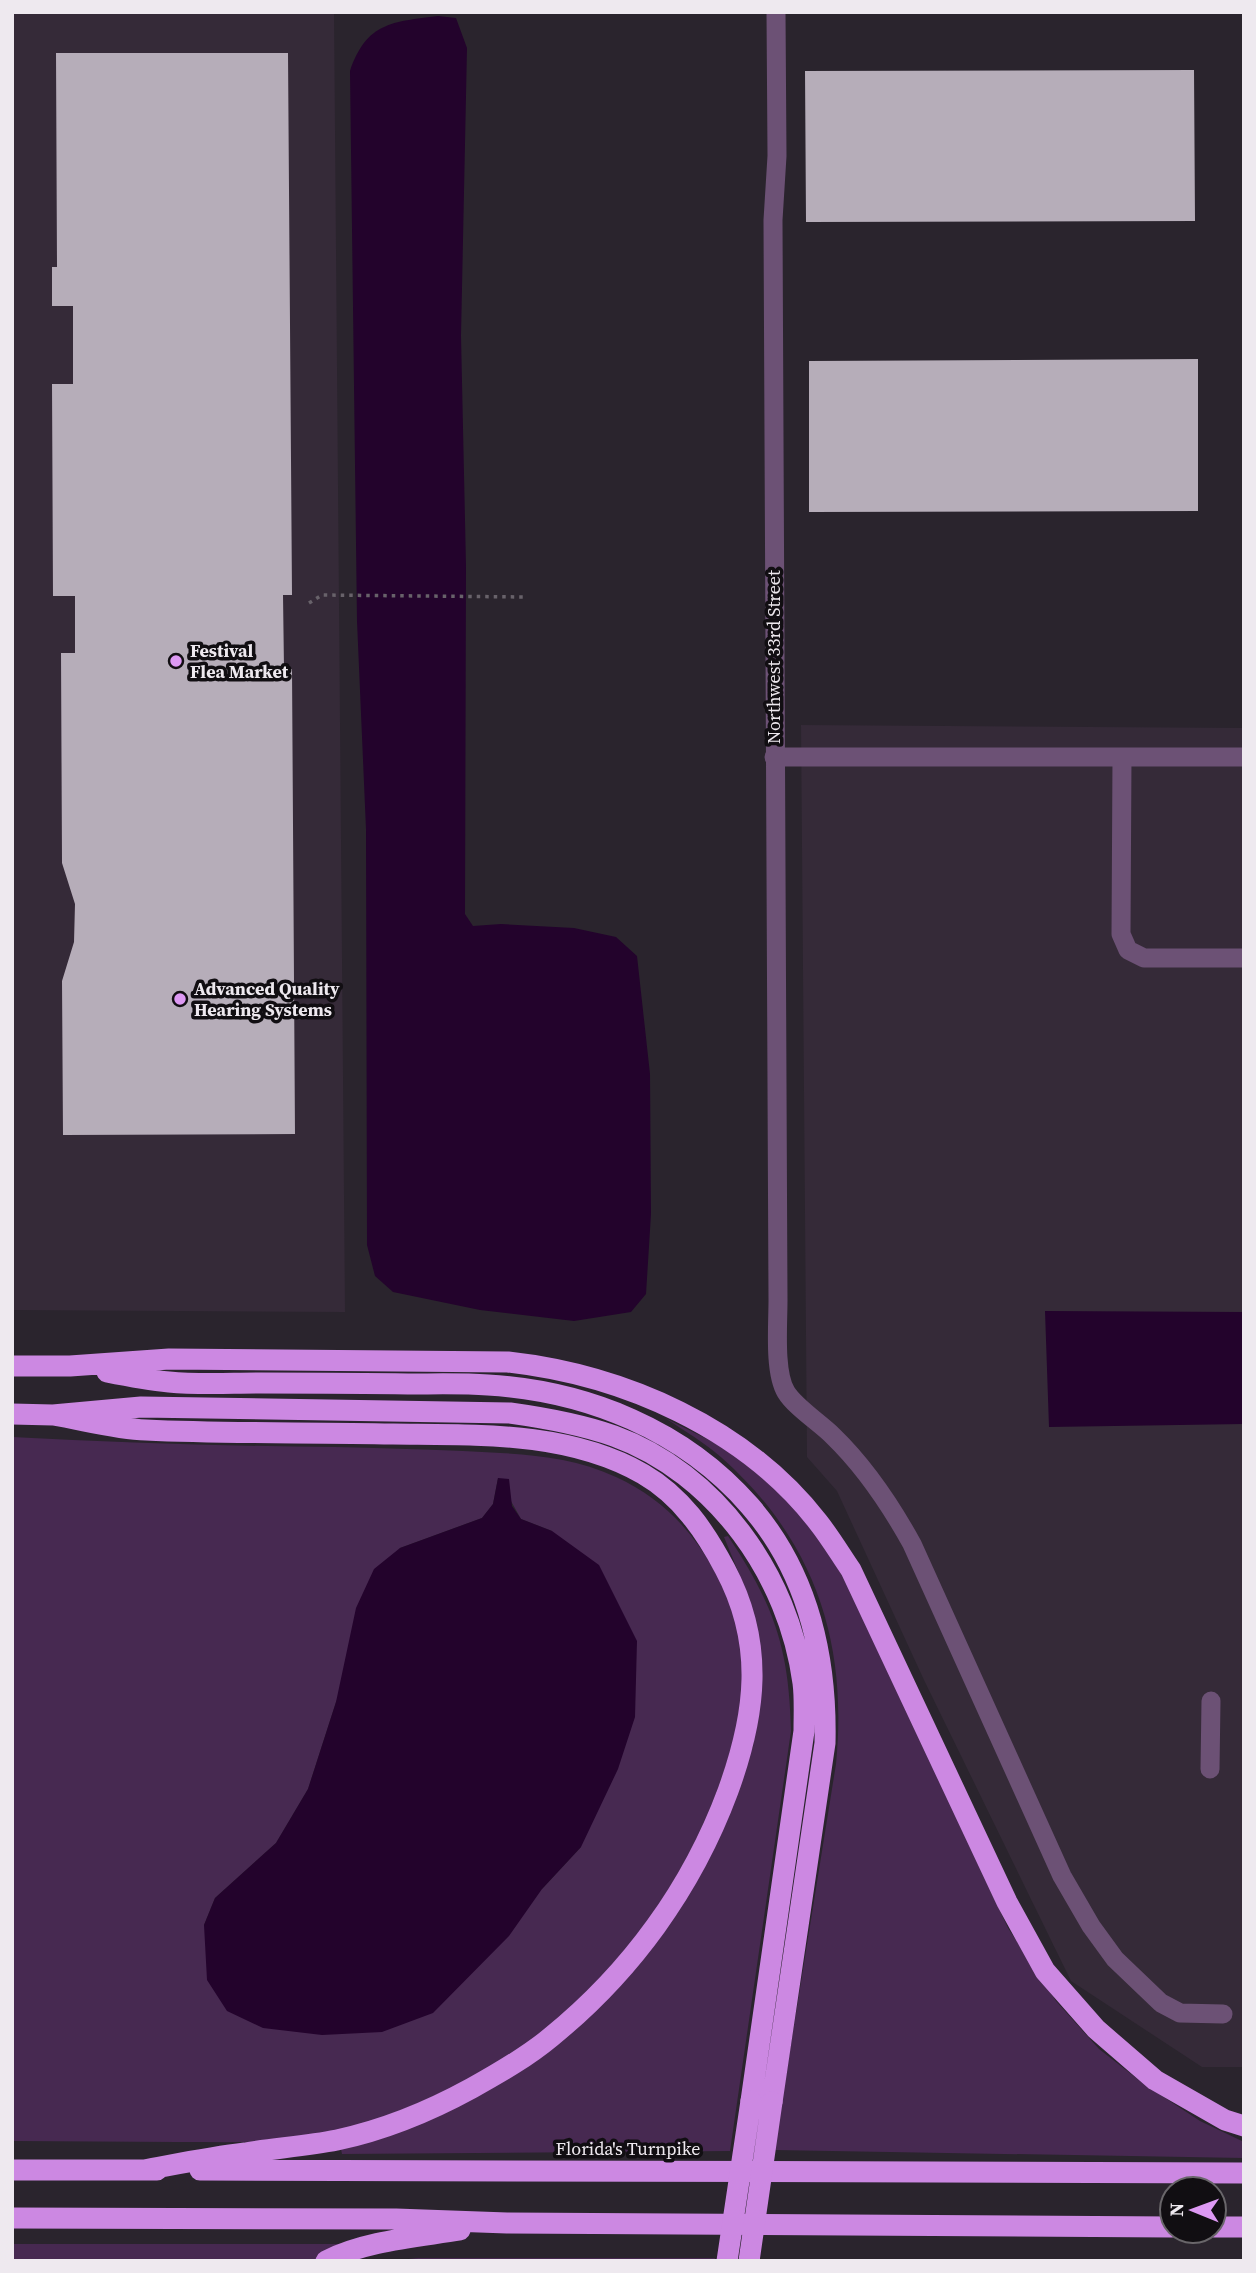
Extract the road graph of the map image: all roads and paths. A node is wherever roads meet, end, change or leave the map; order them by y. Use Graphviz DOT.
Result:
graph roads {
  1 [pos="776,12"];
  2 [pos="526,597"];
  3 [pos="309,603"];
  4 [pos="774,757"];
  5 [pos="1122,757"];
  6 [pos="1244,757"];
  7 [pos="1244,958"];
  8 [pos="12,1366"];
  9 [pos="70,1366"];
  10 [pos="12,1414"];
  11 [pos="53,1415"];
  12 [pos="1211,1701"];
  13 [pos="1210,1769"];
  14 [pos="1223,2014"];
  15 [pos="761,2102"];
  16 [pos="1244,2126"];
  17 [pos="12,2169"];
  18 [pos="144,2170"];
  19 [pos="1244,2173"];
  20 [pos="12,2218"];
  21 [pos="507,2223"];
  22 [pos="1158,2227"];
  23 [pos="326,2261"];
  24 [pos="727,2261"];
  25 [pos="748,2261"];
  1 -- 4 [label="street, Northwest 33rd Street"];
  2 -- 3 [label="path"];
  4 -- 5 [label="street"];
  4 -- 14 [label="street, Northwest 33rd Street"];
  5 -- 6 [label="street"];
  5 -- 7 [label="street"];
  8 -- 9 [label="highway"];
  9 -- 15 [label="highway"];
  9 -- 16 [label="highway"];
  10 -- 11 [label="highway"];
  11 -- 15 [label="highway"];
  11 -- 18 [label="highway"];
  12 -- 13 [label="street"];
  15 -- 24 [label="highway, bridge"];
  15 -- 25 [label="highway, bridge"];
  17 -- 18 [label="highway, Florida's Turnpike"];
  18 -- 19 [label="highway, Florida's Turnpike"];
  20 -- 21 [label="highway"];
  21 -- 22 [label="highway"];
  21 -- 23 [label="highway"];
}
